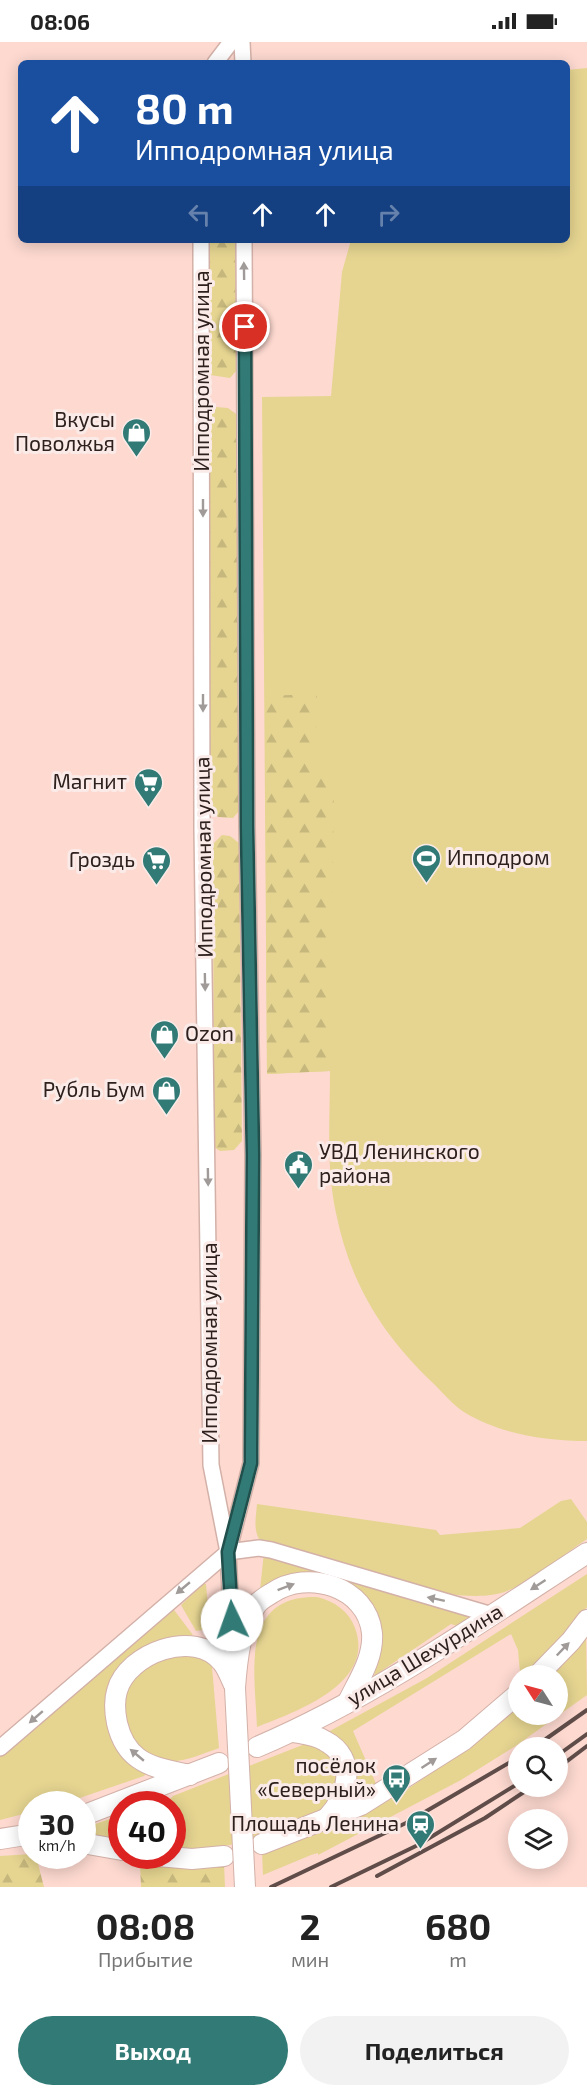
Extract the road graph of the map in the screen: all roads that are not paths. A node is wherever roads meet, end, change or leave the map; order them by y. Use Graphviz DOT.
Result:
graph roads {
  1 [pos="231,42"];
  2 [pos="242,42"];
  3 [pos="217,60"];
  4 [pos="243,60"];
  5 [pos="201,243"];
  6 [pos="244,243"];
  7 [pos="228,1552"];
  8 [pos="587,1552"];
  9 [pos="492,1614"];
  10 [pos="587,1620"];
  11 [pos="548,1665"];
  12 [pos="235,1688"];
  13 [pos="348,1702"];
  14 [pos="508,1702"];
  15 [pos="293,1732"];
  16 [pos="257,1747"];
  17 [pos="0,1748"];
  18 [pos="219,1763"];
  19 [pos="182,1779"];
  20 [pos="170,1791"];
  21 [pos="96,1811"];
  22 [pos="323,1822"];
  23 [pos="18,1836"];
  24 [pos="0,1839"];
  25 [pos="262,1844"];
  26 [pos="224,1856"];
  27 [pos="186,1857"];
  28 [pos="245,1887"];
  1 -- 3 [label="street"];
  2 -- 4 [label="street"];
  5 -- 7 [label="street, Ипподромная улица, one-way"];
  7 -- 6 [label="street, Ипподромная улица, one-way"];
  9 -- 7 [label="street, one-way"];
  7 -- 12 [label="street"];
  7 -- 17 [label="street, one-way"];
  8 -- 9 [label="main road, улица Шехурдина, one-way"];
  9 -- 13 [label="main road, улица Шехурдина"];
  11 -- 10 [label="main road, one-way"];
  12 -- 13 [label="main road, one-way"];
  19 -- 12 [label="main road, one-way"];
  12 -- 28 [label="main road, bridge"];
  13 -- 15 [label="main road, улица Шехурдина"];
  22 -- 14 [label="main road, one-way"];
  15 -- 16 [label="main road, улица Шехурдина"];
  15 -- 22 [label="main road"];
  18 -- 19 [label="main road"];
  19 -- 20 [label="main road"];
  19 -- 21 [label="main road"];
  22 -- 25 [label="main road"];
  23 -- 24 [label="main road"];
  26 -- 27 [label="main road"];
}
